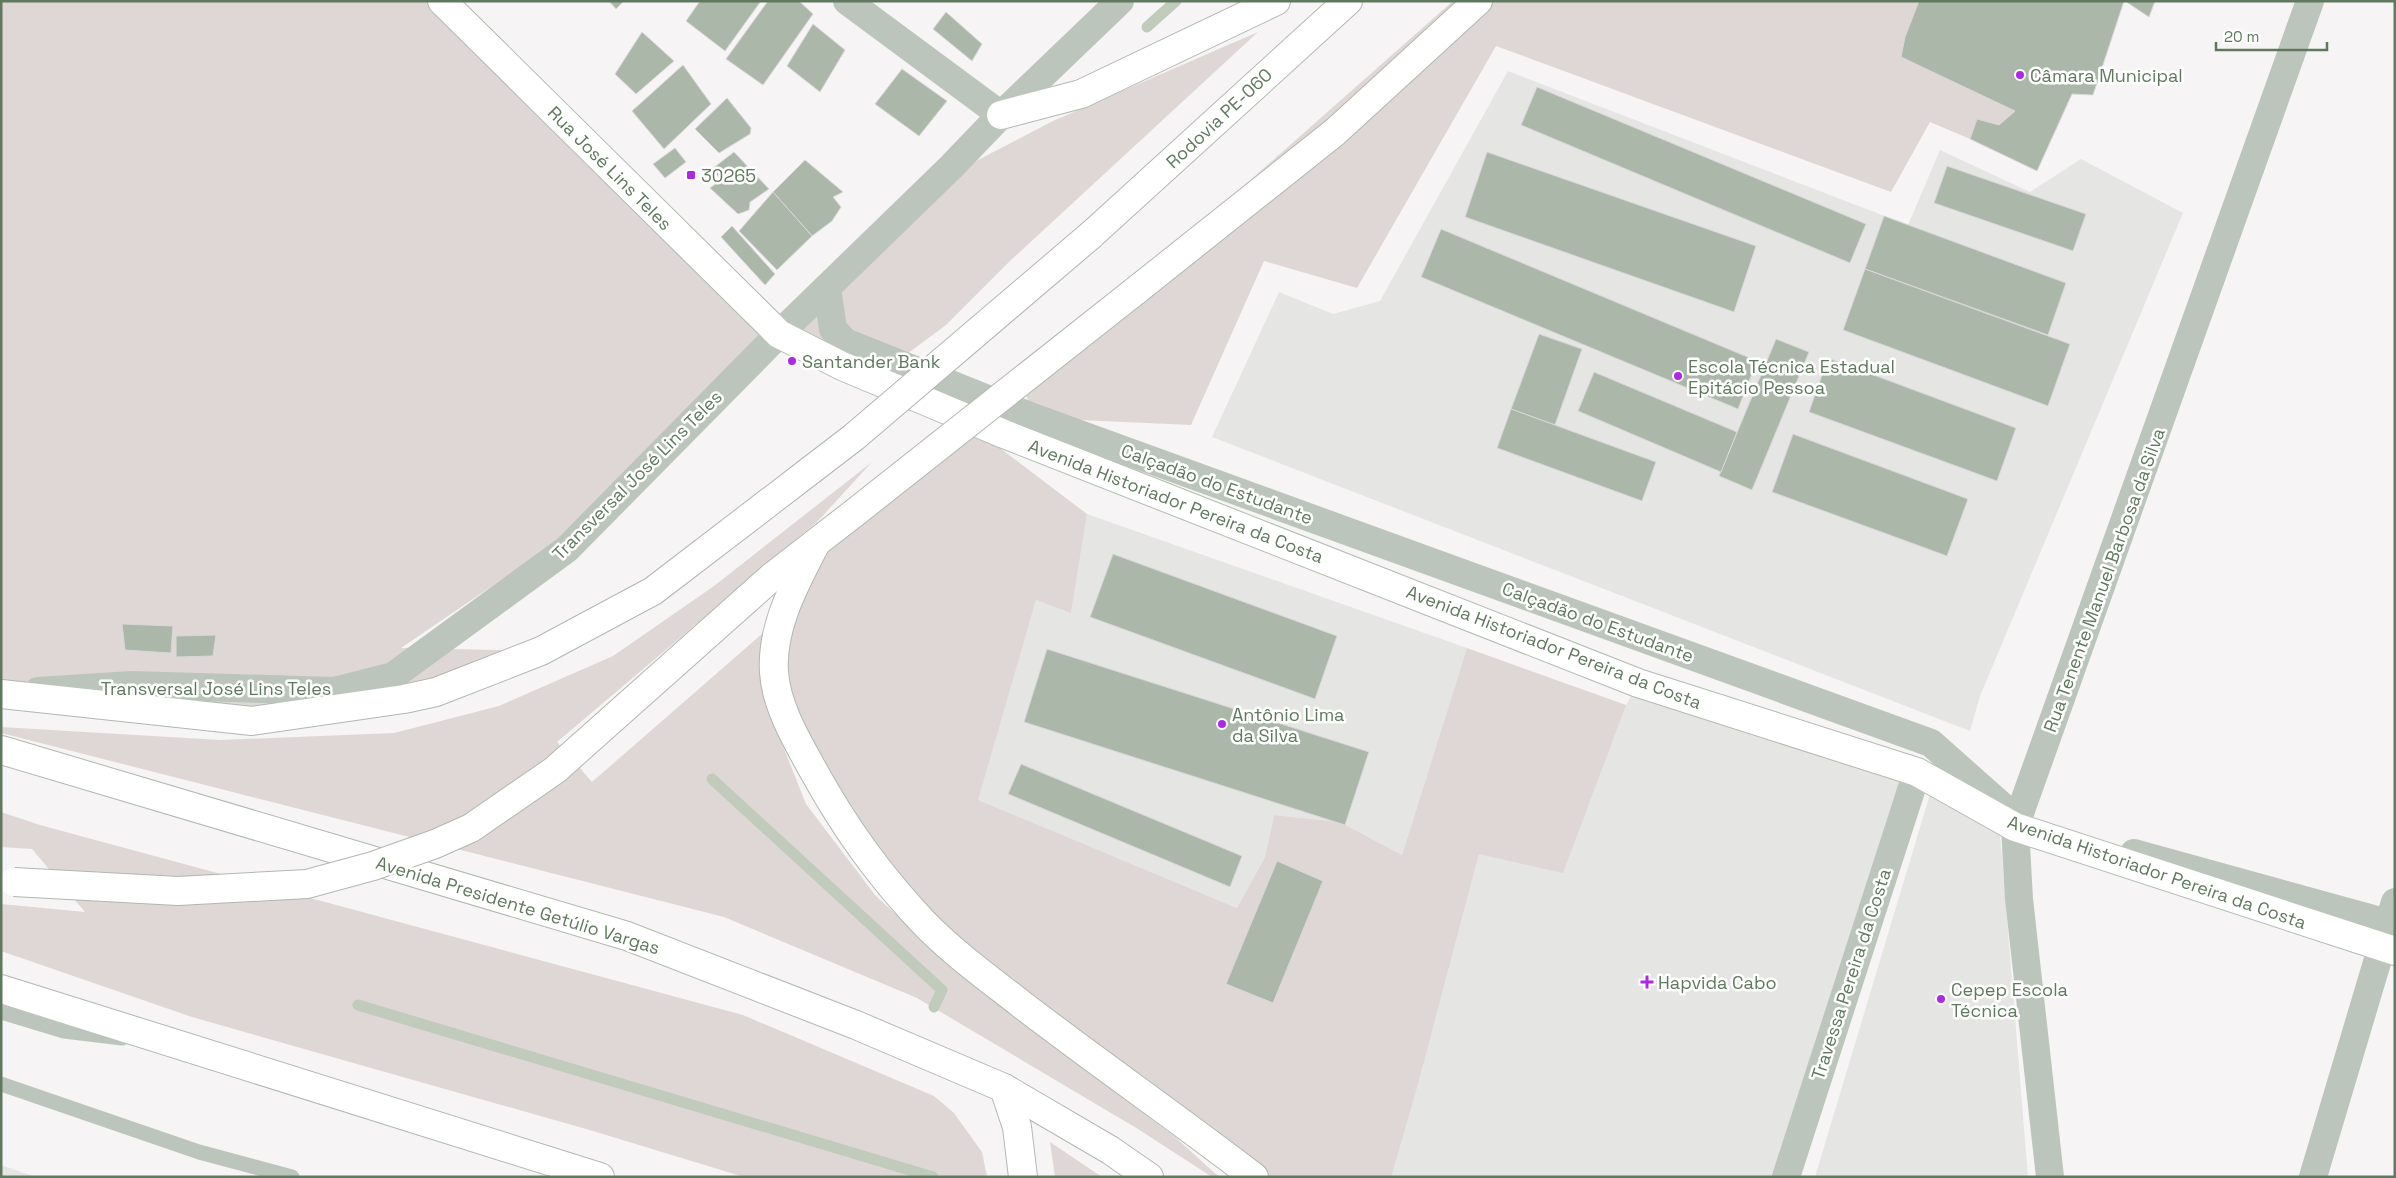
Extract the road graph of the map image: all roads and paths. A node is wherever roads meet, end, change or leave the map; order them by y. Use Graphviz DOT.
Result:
graph roads {
  1 [pos="442,1"];
  2 [pos="847,1"];
  3 [pos="1120,1"];
  4 [pos="1276,1"];
  5 [pos="1348,1"];
  6 [pos="1478,1"];
  7 [pos="2310,1"];
  8 [pos="1001,114"];
  9 [pos="827,288"];
  10 [pos="779,334"];
  11 [pos="816,543"];
  12 [pos="1,693"];
  13 [pos="1,750"];
  14 [pos="1917,772"];
  15 [pos="2016,824"];
  16 [pos="8,882"];
  17 [pos="2391,930"];
  18 [pos="1,989"];
  19 [pos="1,1012"];
  20 [pos="176,1044"];
  21 [pos="1,1084"];
  22 [pos="1004,1088"];
  23 [pos="292,1177"];
  24 [pos="600,1177"];
  25 [pos="1023,1177"];
  26 [pos="1149,1177"];
  27 [pos="1254,1177"];
  28 [pos="1786,1177"];
  29 [pos="2050,1177"];
  30 [pos="2313,1177"];
  1 -- 10 [label="main road, Rua José Lins Teles"];
  2 -- 8 [label="street"];
  3 -- 8 [label="street, Transversal José Lins Teles"];
  4 -- 8 [label="main road"];
  5 -- 12 [label="main road, Rodovia PE-060, bridge"];
  6 -- 11 [label="main road, bridge"];
  7 -- 15 [label="street, Rua Tenente Manuel Barbosa da Silva"];
  8 -- 9 [label="street, Transversal José Lins Teles"];
  9 -- 10 [label="street, Transversal José Lins Teles"];
  9 -- 15 [label="street, Calçadão do Estudante"];
  10 -- 12 [label="street, Transversal José Lins Teles"];
  10 -- 14 [label="main road, Avenida Historiador Pereira da Costa"];
  11 -- 16 [label="main road, bridge"];
  11 -- 27 [label="main road"];
  13 -- 22 [label="main road, Avenida Presidente Getúlio Vargas"];
  14 -- 15 [label="main road, Avenida Historiador Pereira da Costa"];
  14 -- 28 [label="street, Travessa Pereira da Costa"];
  15 -- 17 [label="main road, Avenida Historiador Pereira da Costa"];
  15 -- 29 [label="street, Rua Tenente Manuel Barbosa da Silva"];
  17 -- 30 [label="street"];
  18 -- 20 [label="main road"];
  19 -- 20 [label="lane"];
  20 -- 24 [label="main road"];
  21 -- 23 [label="lane"];
  22 -- 25 [label="main road"];
  22 -- 26 [label="main road, Avenida Presidente Getúlio Vargas"];
}
